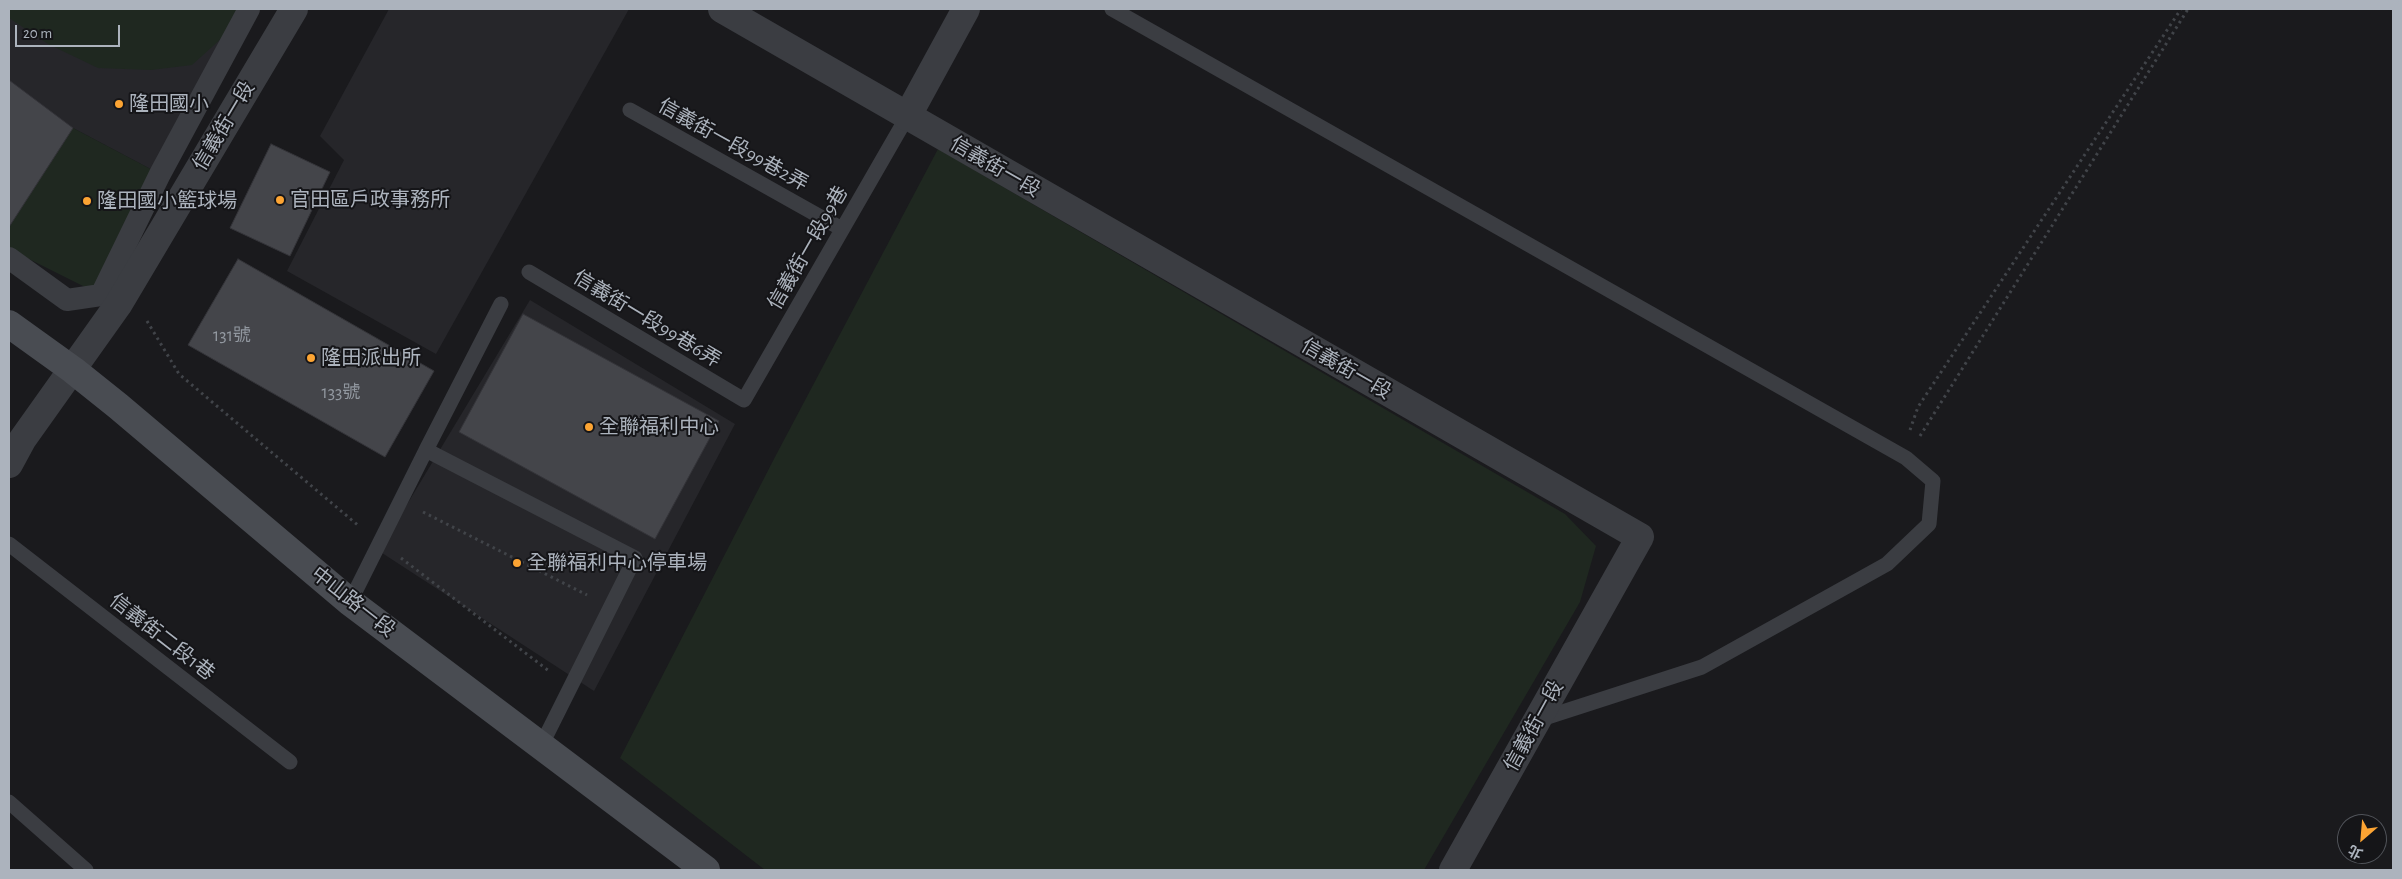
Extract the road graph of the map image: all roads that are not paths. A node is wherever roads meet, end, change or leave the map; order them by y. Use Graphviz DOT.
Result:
graph roads {
  1 [pos="249,9"];
  2 [pos="294,9"];
  3 [pos="722,9"];
  4 [pos="966,9"];
  5 [pos="1112,9"];
  6 [pos="630,110"];
  7 [pos="907,116"];
  8 [pos="842,229"];
  9 [pos="9,258"];
  10 [pos="529,272"];
  11 [pos="501,304"];
  12 [pos="9,324"];
  13 [pos="73,370"];
  14 [pos="744,400"];
  15 [pos="426,450"];
  16 [pos="9,464"];
  17 [pos="9,544"];
  18 [pos="350,602"];
  19 [pos="1538,720"];
  20 [pos="541,746"];
  21 [pos="290,762"];
  22 [pos="9,802"];
  23 [pos="86,870"];
  24 [pos="706,870"];
  25 [pos="1453,870"];
  1 -- 9 [label="street"];
  2 -- 13 [label="street, 信義街一段"];
  3 -- 7 [label="street, 信義街一段"];
  4 -- 7 [label="street"];
  5 -- 19 [label="lane"];
  6 -- 8 [label="lane, 信義街一段99巷2弄"];
  7 -- 8 [label="lane, 信義街一段99巷"];
  7 -- 19 [label="street, 信義街一段"];
  8 -- 14 [label="lane, 信義街一段99巷"];
  10 -- 14 [label="lane, 信義街一段99巷6弄"];
  11 -- 15 [label="lane"];
  12 -- 13 [label="main road, 中山路一段"];
  13 -- 16 [label="street, 信義街一段"];
  13 -- 18 [label="main road, 中山路一段"];
  15 -- 18 [label="lane"];
  15 -- 20 [label="lane"];
  17 -- 21 [label="lane, 信義街二段1巷"];
  18 -- 20 [label="main road, 中山路一段"];
  19 -- 25 [label="street, 信義街一段"];
  20 -- 24 [label="main road, 中山路一段"];
  22 -- 23 [label="lane"];
}
